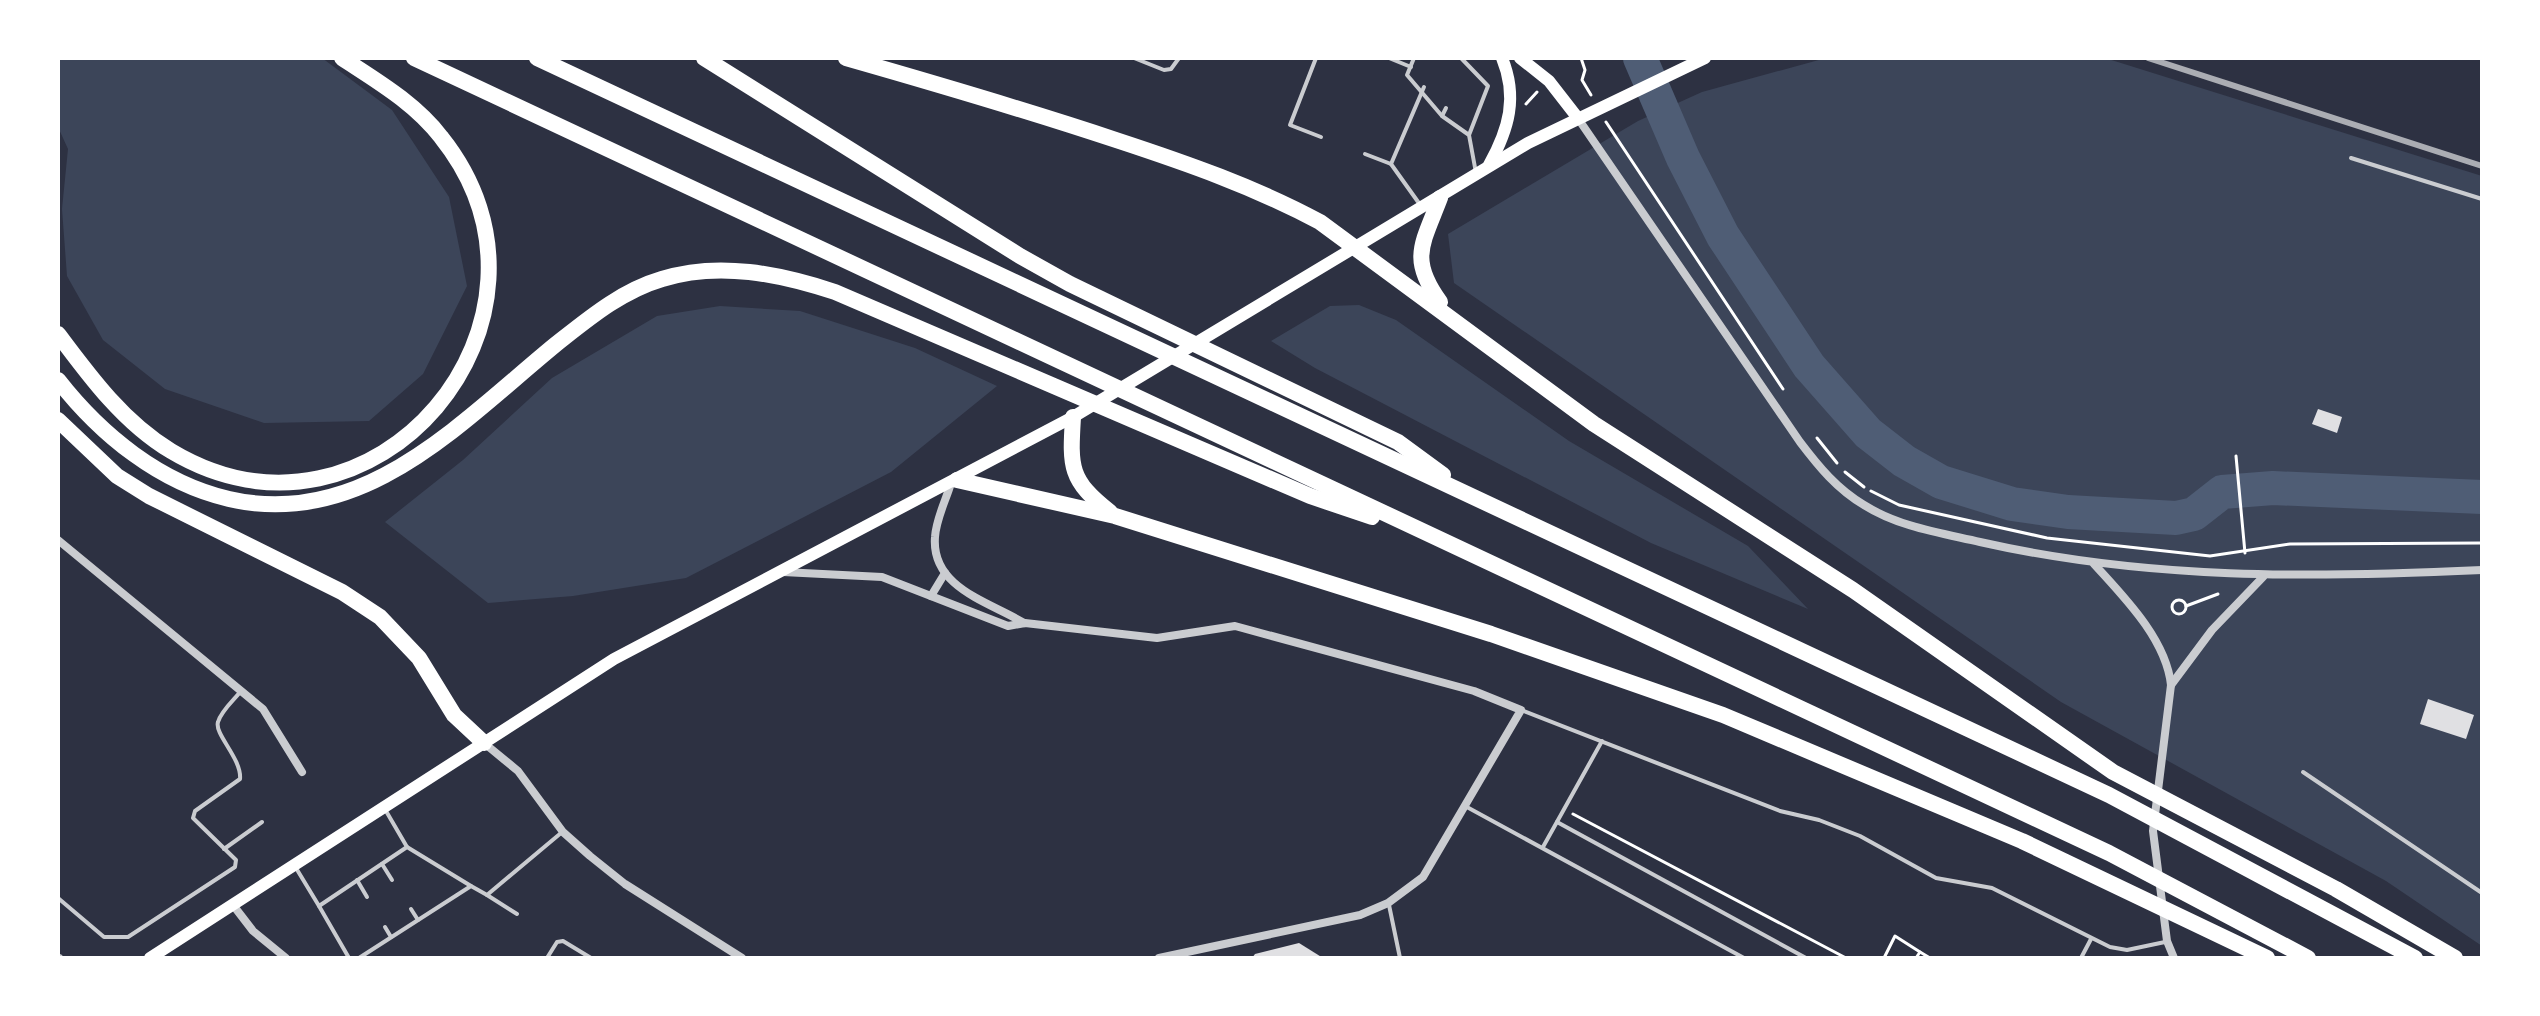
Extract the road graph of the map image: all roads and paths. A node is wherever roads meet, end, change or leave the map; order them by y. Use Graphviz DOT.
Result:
graph roads {
  1 [pos="342,58"];
  2 [pos="414,58"];
  3 [pos="537,58"];
  4 [pos="704,58"];
  5 [pos="846,58"];
  6 [pos="1134,58"];
  7 [pos="1179,58"];
  8 [pos="1316,58"];
  9 [pos="1389,58"];
  10 [pos="1414,58"];
  11 [pos="1461,58"];
  12 [pos="1502,58"];
  13 [pos="1520,58"];
  14 [pos="1581,58"];
  15 [pos="1705,58"];
  16 [pos="1468,65"];
  17 [pos="1411,67"];
  18 [pos="1464,74"];
  19 [pos="1582,80"];
  20 [pos="1423,89"];
  21 [pos="1538,91"];
  22 [pos="1531,100"];
  23 [pos="1446,108"];
  24 [pos="1536,108"];
  25 [pos="1520,109"];
  26 [pos="1442,116"];
  27 [pos="1577,117"];
  28 [pos="1613,134"];
  29 [pos="1469,135"];
  30 [pos="1321,137"];
  31 [pos="1365,154"];
  32 [pos="2351,158"];
  33 [pos="1391,164"];
  34 [pos="1488,167"];
  35 [pos="1476,175"];
  36 [pos="1440,198"];
  37 [pos="2482,199"];
  38 [pos="1422,208"];
  39 [pos="1354,246"];
  40 [pos="1451,317"];
  41 [pos="58,334"];
  42 [pos="58,380"];
  43 [pos="1785,393"];
  44 [pos="1073,417"];
  45 [pos="58,420"];
  46 [pos="1810,431"];
  47 [pos="2236,456"];
  48 [pos="954,481"];
  49 [pos="1473,497"];
  50 [pos="1115,516"];
  51 [pos="58,540"];
  52 [pos="1445,542"];
  53 [pos="2482,543"];
  54 [pos="2245,553"];
  55 [pos="2093,564"];
  56 [pos="2482,570"];
  57 [pos="782,572"];
  58 [pos="945,573"];
  59 [pos="2263,577"];
  60 [pos="2218,594"];
  61 [pos="931,596"];
  62 [pos="2186,606"];
  63 [pos="1025,623"];
  64 [pos="2171,685"];
  65 [pos="241,691"];
  66 [pos="1521,710"];
  67 [pos="1602,741"];
  68 [pos="484,743"];
  69 [pos="302,772"];
  70 [pos="2303,772"];
  71 [pos="1465,806"];
  72 [pos="385,808"];
  73 [pos="1564,809"];
  74 [pos="262,822"];
  75 [pos="1557,822"];
  76 [pos="563,832"];
  77 [pos="407,847"];
  78 [pos="1543,847"];
  79 [pos="224,849"];
  80 [pos="382,864"];
  81 [pos="294,866"];
  82 [pos="357,880"];
  83 [pos="392,880"];
  84 [pos="471,886"];
  85 [pos="2482,893"];
  86 [pos="487,895"];
  87 [pos="367,897"];
  88 [pos="58,898"];
  89 [pos="1388,903"];
  90 [pos="233,905"];
  91 [pos="319,906"];
  92 [pos="411,909"];
  93 [pos="517,914"];
  94 [pos="418,920"];
  95 [pos="385,927"];
  96 [pos="391,937"];
  97 [pos="2091,939"];
  98 [pos="2167,941"];
  99 [pos="1208,948"];
  100 [pos="1920,952"];
  101 [pos="1165,957"];
  102 [pos="150,958"];
  103 [pos="286,958"];
  104 [pos="349,958"];
  105 [pos="359,958"];
  106 [pos="547,958"];
  107 [pos="591,958"];
  108 [pos="741,958"];
  109 [pos="1207,958"];
  110 [pos="1400,958"];
  111 [pos="1744,958"];
  112 [pos="1806,958"];
  113 [pos="1846,958"];
  114 [pos="1884,958"];
  115 [pos="1916,958"];
  116 [pos="1930,958"];
  117 [pos="2081,958"];
  118 [pos="2174,958"];
  119 [pos="2267,958"];
  120 [pos="2308,958"];
  121 [pos="2415,958"];
  122 [pos="2455,958"];
  1 -- 41 [label="highway"];
  2 -- 52 [label="highway"];
  3 -- 49 [label="highway"];
  4 -- 49 [label="highway"];
  5 -- 39 [label="highway"];
  6 -- 7 [label="lane"];
  8 -- 30 [label="lane"];
  9 -- 17 [label="lane"];
  10 -- 17 [label="lane"];
  11 -- 16 [label="lane"];
  12 -- 34 [label="main road"];
  13 -- 27 [label="main road"];
  14 -- 19 [label="path"];
  15 -- 27 [label="main road"];
  16 -- 18 [label="lane"];
  16 -- 29 [label="lane"];
  17 -- 20 [label="lane"];
  20 -- 26 [label="lane"];
  20 -- 33 [label="lane"];
  21 -- 22 [label="path"];
  22 -- 24 [label="path"];
  22 -- 25 [label="path"];
  23 -- 26 [label="lane"];
  26 -- 29 [label="lane"];
  27 -- 34 [label="main road"];
  27 -- 55 [label="street"];
  28 -- 43 [label="path"];
  29 -- 35 [label="lane"];
  31 -- 33 [label="lane"];
  32 -- 37 [label="lane"];
  33 -- 38 [label="lane"];
  34 -- 35 [label="main road"];
  35 -- 36 [label="main road"];
  36 -- 38 [label="main road"];
  36 -- 40 [label="highway"];
  38 -- 39 [label="main road"];
  39 -- 40 [label="highway"];
  39 -- 44 [label="main road"];
  40 -- 122 [label="highway"];
  42 -- 52 [label="highway"];
  44 -- 48 [label="main road"];
  44 -- 50 [label="highway"];
  45 -- 68 [label="highway"];
  46 -- 54 [label="path"];
  47 -- 54 [label="path"];
  48 -- 50 [label="highway"];
  48 -- 57 [label="main road"];
  48 -- 58 [label="street"];
  49 -- 121 [label="highway"];
  50 -- 119 [label="highway"];
  51 -- 65 [label="street"];
  52 -- 120 [label="highway"];
  53 -- 54 [label="path"];
  55 -- 59 [label="street"];
  55 -- 64 [label="street"];
  56 -- 59 [label="street"];
  57 -- 61 [label="street"];
  57 -- 68 [label="main road"];
  58 -- 61 [label="street"];
  58 -- 63 [label="street"];
  59 -- 64 [label="street"];
  60 -- 62 [label="path"];
  61 -- 63 [label="street"];
  63 -- 66 [label="street"];
  64 -- 98 [label="street"];
  65 -- 69 [label="street"];
  65 -- 79 [label="lane"];
  66 -- 67 [label="lane"];
  66 -- 71 [label="street"];
  67 -- 73 [label="lane"];
  67 -- 97 [label="lane"];
  68 -- 72 [label="main road"];
  68 -- 76 [label="street"];
  70 -- 85 [label="lane"];
  71 -- 78 [label="lane"];
  71 -- 89 [label="street"];
  72 -- 77 [label="lane"];
  72 -- 81 [label="main road"];
  73 -- 75 [label="lane"];
  73 -- 113 [label="path"];
  74 -- 79 [label="lane"];
  75 -- 78 [label="lane"];
  75 -- 112 [label="lane"];
  76 -- 86 [label="lane"];
  76 -- 108 [label="street"];
  77 -- 80 [label="lane"];
  77 -- 84 [label="lane"];
  78 -- 111 [label="lane"];
  79 -- 88 [label="lane"];
  80 -- 82 [label="lane"];
  80 -- 83 [label="lane"];
  81 -- 90 [label="main road"];
  81 -- 91 [label="lane"];
  82 -- 87 [label="lane"];
  82 -- 91 [label="lane"];
  84 -- 86 [label="lane"];
  84 -- 94 [label="lane"];
  86 -- 93 [label="lane"];
  89 -- 99 [label="street"];
  89 -- 110 [label="lane"];
  90 -- 102 [label="main road"];
  90 -- 103 [label="street"];
  91 -- 104 [label="lane"];
  92 -- 94 [label="lane"];
  94 -- 96 [label="lane"];
  95 -- 96 [label="lane"];
  96 -- 105 [label="lane"];
  97 -- 98 [label="lane"];
  97 -- 117 [label="lane"];
  98 -- 118 [label="street"];
  99 -- 101 [label="street"];
  99 -- 109 [label="lane"];
  100 -- 114 [label="path"];
  100 -- 115 [label="path"];
  100 -- 116 [label="path"];
  106 -- 107 [label="lane"];
}
